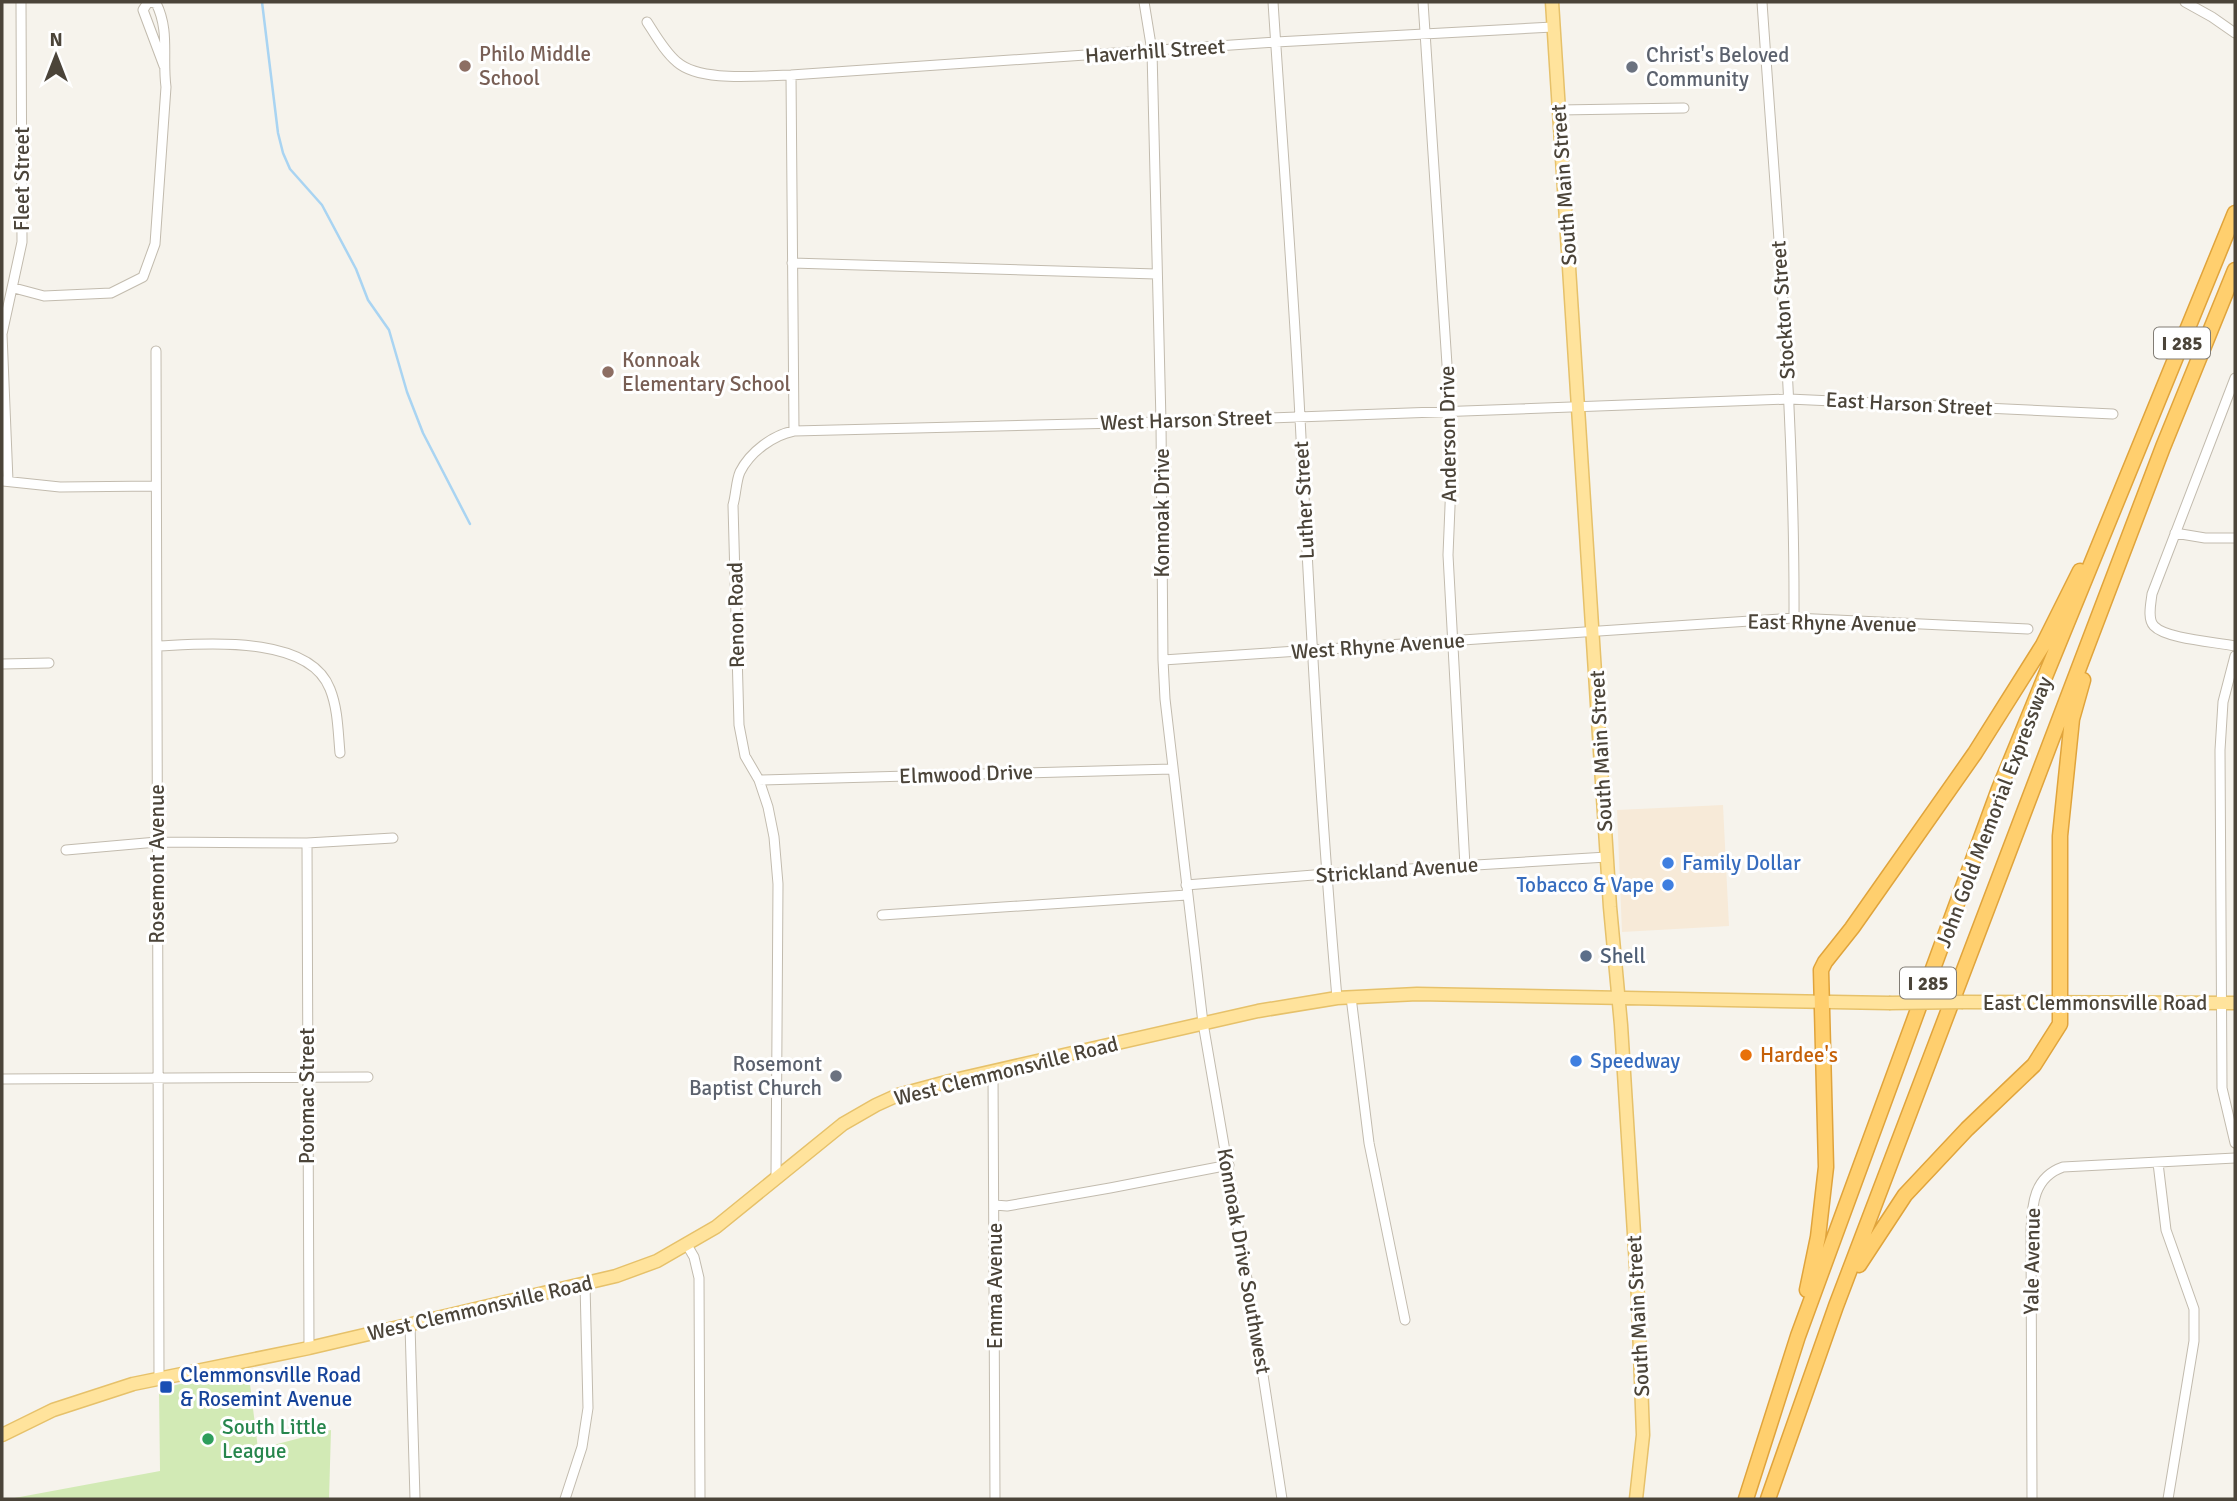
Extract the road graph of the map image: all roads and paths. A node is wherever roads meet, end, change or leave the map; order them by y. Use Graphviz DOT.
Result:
graph roads {
  1 [pos="21,2"];
  2 [pos="1144,2"];
  3 [pos="1273,2"];
  4 [pos="1423,2"];
  5 [pos="1552,2"];
  6 [pos="1762,2"];
  7 [pos="2185,2"];
  8 [pos="647,22"];
  9 [pos="1553,27"];
  10 [pos="1426,33"];
  11 [pos="2235,33"];
  12 [pos="1276,42"];
  13 [pos="1152,51"];
  14 [pos="164,66"];
  15 [pos="791,75"];
  16 [pos="1684,108"];
  17 [pos="1559,110"];
  18 [pos="2235,213"];
  19 [pos="792,263"];
  20 [pos="2235,270"];
  21 [pos="1156,274"];
  22 [pos="14,288"];
  23 [pos="2,334"];
  24 [pos="156,351"];
  25 [pos="2235,377"];
  26 [pos="1789,399"];
  27 [pos="1579,408"];
  28 [pos="1450,410"];
  29 [pos="2113,414"];
  30 [pos="1300,415"];
  31 [pos="1161,422"];
  32 [pos="794,431"];
  33 [pos="2158,459"];
  34 [pos="2129,473"];
  35 [pos="5,481"];
  36 [pos="156,486"];
  37 [pos="2175,533"];
  38 [pos="2235,538"];
  39 [pos="1794,618"];
  40 [pos="2028,629"];
  41 [pos="1594,631"];
  42 [pos="1452,641"];
  43 [pos="157,646"];
  44 [pos="2235,646"];
  45 [pos="1311,651"];
  46 [pos="2235,656"];
  47 [pos="1163,660"];
  48 [pos="49,663"];
  49 [pos="2,664"];
  50 [pos="340,753"];
  51 [pos="1172,769"];
  52 [pos="759,780"];
  53 [pos="393,838"];
  54 [pos="156,842"];
  55 [pos="307,844"];
  56 [pos="66,850"];
  57 [pos="1607,857"];
  58 [pos="1465,866"];
  59 [pos="1326,874"];
  60 [pos="1187,890"];
  61 [pos="882,915"];
  62 [pos="1351,997"];
  63 [pos="1337,998"];
  64 [pos="1619,999"];
  65 [pos="1822,1002"];
  66 [pos="2061,1003"];
  67 [pos="2229,1003"];
  68 [pos="1203,1023"];
  69 [pos="993,1072"];
  70 [pos="307,1077"];
  71 [pos="368,1077"];
  72 [pos="2,1079"];
  73 [pos="158,1079"];
  74 [pos="2235,1143"];
  75 [pos="2235,1158"];
  76 [pos="2158,1163"];
  77 [pos="1229,1165"];
  78 [pos="776,1177"];
  79 [pos="995,1205"];
  80 [pos="687,1245"];
  81 [pos="586,1284"];
  82 [pos="1836,1306"];
  83 [pos="1405,1320"];
  84 [pos="410,1325"];
  85 [pos="1798,1336"];
  86 [pos="309,1348"];
  87 [pos="159,1378"];
  88 [pos="2,1435"];
  89 [pos="415,1499"];
  90 [pos="565,1499"];
  91 [pos="700,1499"];
  92 [pos="995,1499"];
  93 [pos="1282,1499"];
  94 [pos="1636,1499"];
  95 [pos="1746,1499"];
  96 [pos="1768,1499"];
  97 [pos="2032,1499"];
  98 [pos="2168,1499"];
  1 -- 22 [label="street, Fleet Street"];
  2 -- 13 [label="street, Konnoak Drive"];
  3 -- 12 [label="street, Luther Street"];
  4 -- 10 [label="street, Anderson Drive"];
  5 -- 9 [label="main road, South Main Street"];
  6 -- 26 [label="street, Stockton Street"];
  7 -- 11 [label="street"];
  8 -- 15 [label="street, Haverhill Street"];
  9 -- 10 [label="street, Haverhill Street"];
  9 -- 17 [label="main road, South Main Street"];
  10 -- 12 [label="street, Haverhill Street"];
  10 -- 28 [label="street, Anderson Drive"];
  12 -- 13 [label="street, Haverhill Street"];
  12 -- 30 [label="street, Luther Street"];
  13 -- 15 [label="street, Haverhill Street"];
  13 -- 21 [label="street, Konnoak Drive"];
  14 -- 14 [label="street"];
  14 -- 22 [label="street"];
  15 -- 19 [label="street"];
  16 -- 17 [label="street"];
  17 -- 27 [label="main road, South Main Street"];
  18 -- 34 [label="highway, John Gold Memorial Expressway / I 285"];
  19 -- 21 [label="street"];
  19 -- 32 [label="street"];
  20 -- 33 [label="highway, John Gold Memorial Expressway / I 285"];
  21 -- 31 [label="street, Konnoak Drive"];
  22 -- 23 [label="street, Fleet Street"];
  23 -- 35 [label="street, Fleet Street"];
  24 -- 36 [label="street, Rosemont Avenue"];
  25 -- 37 [label="street"];
  26 -- 27 [label="street, East Harson Street"];
  26 -- 29 [label="street, East Harson Street"];
  26 -- 39 [label="street, Stockton Street"];
  27 -- 28 [label="street, West Harson Street"];
  27 -- 41 [label="main road, South Main Street"];
  28 -- 30 [label="street, West Harson Street"];
  28 -- 42 [label="street, Anderson Drive"];
  30 -- 31 [label="street, West Harson Street"];
  30 -- 45 [label="street, Luther Street"];
  31 -- 32 [label="street, West Harson Street"];
  31 -- 47 [label="street, Konnoak Drive"];
  32 -- 52 [label="street, Renon Road"];
  33 -- 66 [label="highway"];
  33 -- 82 [label="highway, John Gold Memorial Expressway / I 285"];
  34 -- 65 [label="highway"];
  34 -- 85 [label="highway, John Gold Memorial Expressway / I 285"];
  35 -- 36 [label="street"];
  36 -- 43 [label="street, Rosemont Avenue"];
  37 -- 38 [label="street"];
  37 -- 44 [label="street"];
  39 -- 40 [label="street, East Rhyne Avenue"];
  39 -- 41 [label="street, East Rhyne Avenue"];
  41 -- 42 [label="street, West Rhyne Avenue"];
  41 -- 57 [label="main road, South Main Street"];
  42 -- 45 [label="street, West Rhyne Avenue"];
  42 -- 58 [label="street, Anderson Drive"];
  43 -- 50 [label="street"];
  43 -- 54 [label="street, Rosemont Avenue"];
  45 -- 47 [label="street, West Rhyne Avenue"];
  45 -- 59 [label="street, Luther Street"];
  46 -- 67 [label="street"];
  47 -- 51 [label="street, Konnoak Drive"];
  48 -- 49 [label="street"];
  51 -- 52 [label="street, Elmwood Drive"];
  51 -- 60 [label="street, Konnoak Drive"];
  52 -- 78 [label="street, Renon Road"];
  53 -- 55 [label="street"];
  54 -- 55 [label="street"];
  54 -- 56 [label="street"];
  54 -- 73 [label="street, Rosemont Avenue"];
  55 -- 70 [label="street, Potomac Street"];
  57 -- 58 [label="street, Strickland Avenue"];
  57 -- 64 [label="main road, South Main Street"];
  58 -- 59 [label="street, Strickland Avenue"];
  59 -- 60 [label="street, Strickland Avenue"];
  59 -- 63 [label="street, Luther Street"];
  60 -- 61 [label="street, Strickland Avenue"];
  60 -- 68 [label="street, Konnoak Drive"];
  62 -- 63 [label="main road, West Clemmonsville Road"];
  62 -- 64 [label="main road, West Clemmonsville Road"];
  62 -- 83 [label="street"];
  63 -- 68 [label="main road, West Clemmonsville Road"];
  64 -- 65 [label="main road, East Clemmonsville Road"];
  64 -- 94 [label="main road, South Main Street"];
  65 -- 66 [label="main road, East Clemmonsville Road, bridge"];
  65 -- 85 [label="highway"];
  66 -- 67 [label="main road, East Clemmonsville Road"];
  66 -- 82 [label="highway"];
  67 -- 74 [label="street"];
  68 -- 69 [label="main road, West Clemmonsville Road"];
  68 -- 77 [label="street, Konnoak Drive Southwest"];
  69 -- 78 [label="main road, West Clemmonsville Road"];
  69 -- 79 [label="street, Emma Avenue"];
  70 -- 71 [label="street"];
  70 -- 73 [label="street"];
  70 -- 86 [label="street, Potomac Street"];
  72 -- 73 [label="street"];
  73 -- 87 [label="street, Rosemont Avenue"];
  75 -- 76 [label="street, Yale Avenue"];
  76 -- 97 [label="street, Yale Avenue"];
  76 -- 98 [label="street"];
  77 -- 79 [label="street"];
  77 -- 93 [label="street, Konnoak Drive Southwest"];
  78 -- 80 [label="main road, West Clemmonsville Road"];
  79 -- 92 [label="street, Emma Avenue"];
  80 -- 81 [label="main road, West Clemmonsville Road"];
  80 -- 91 [label="street"];
  81 -- 84 [label="main road, West Clemmonsville Road"];
  81 -- 90 [label="street"];
  82 -- 96 [label="highway, John Gold Memorial Expressway / I 285"];
  84 -- 86 [label="main road, West Clemmonsville Road"];
  84 -- 89 [label="street"];
  85 -- 95 [label="highway, John Gold Memorial Expressway / I 285"];
  86 -- 87 [label="main road, West Clemmonsville Road"];
  87 -- 88 [label="main road, West Clemmonsville Road"];
}
